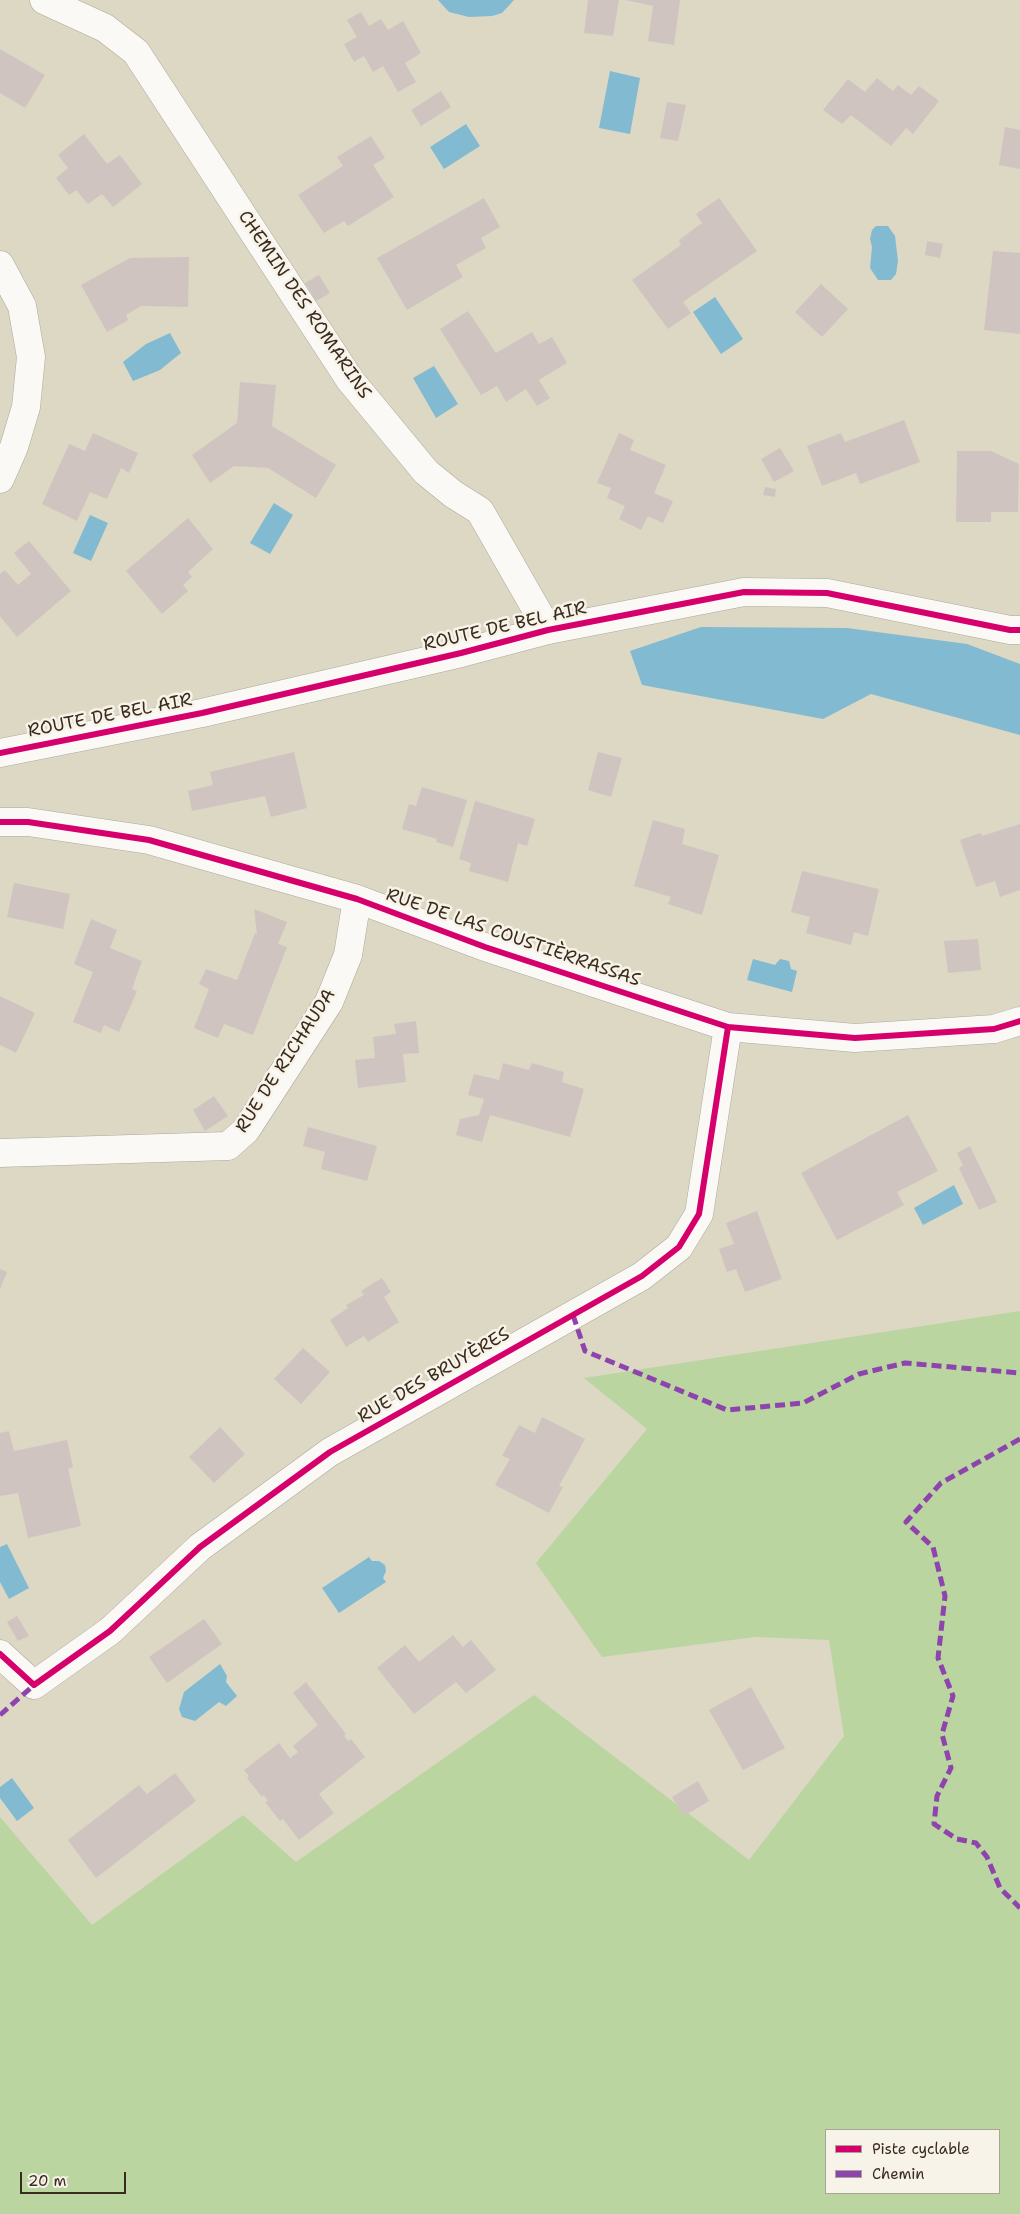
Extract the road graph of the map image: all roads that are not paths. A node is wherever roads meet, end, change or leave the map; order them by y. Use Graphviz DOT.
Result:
graph roads {
  1 [pos="44,0"];
  2 [pos="0,265"];
  3 [pos="0,479"];
  4 [pos="548,630"];
  5 [pos="1020,630"];
  6 [pos="0,753"];
  7 [pos="0,822"];
  8 [pos="357,898"];
  9 [pos="1020,1021"];
  10 [pos="728,1027"];
  11 [pos="0,1153"];
  12 [pos="0,1654"];
  1 -- 4 [label="street, CHEMIN DES ROMARINS"];
  2 -- 3 [label="street"];
  4 -- 5 [label="street, ROUTE DE BEL AIR"];
  4 -- 6 [label="street, ROUTE DE BEL AIR"];
  7 -- 8 [label="street, RUE DE LAS COUSTIÈRRASSAS"];
  8 -- 10 [label="street, RUE DE LAS COUSTIÈRRASSAS"];
  8 -- 11 [label="street, RUE DE RICHAUDA"];
  9 -- 10 [label="street, RUE DE LAS COUSTIÈRRASSAS"];
  10 -- 12 [label="street, RUE DES BRUYÈRES"];
}
